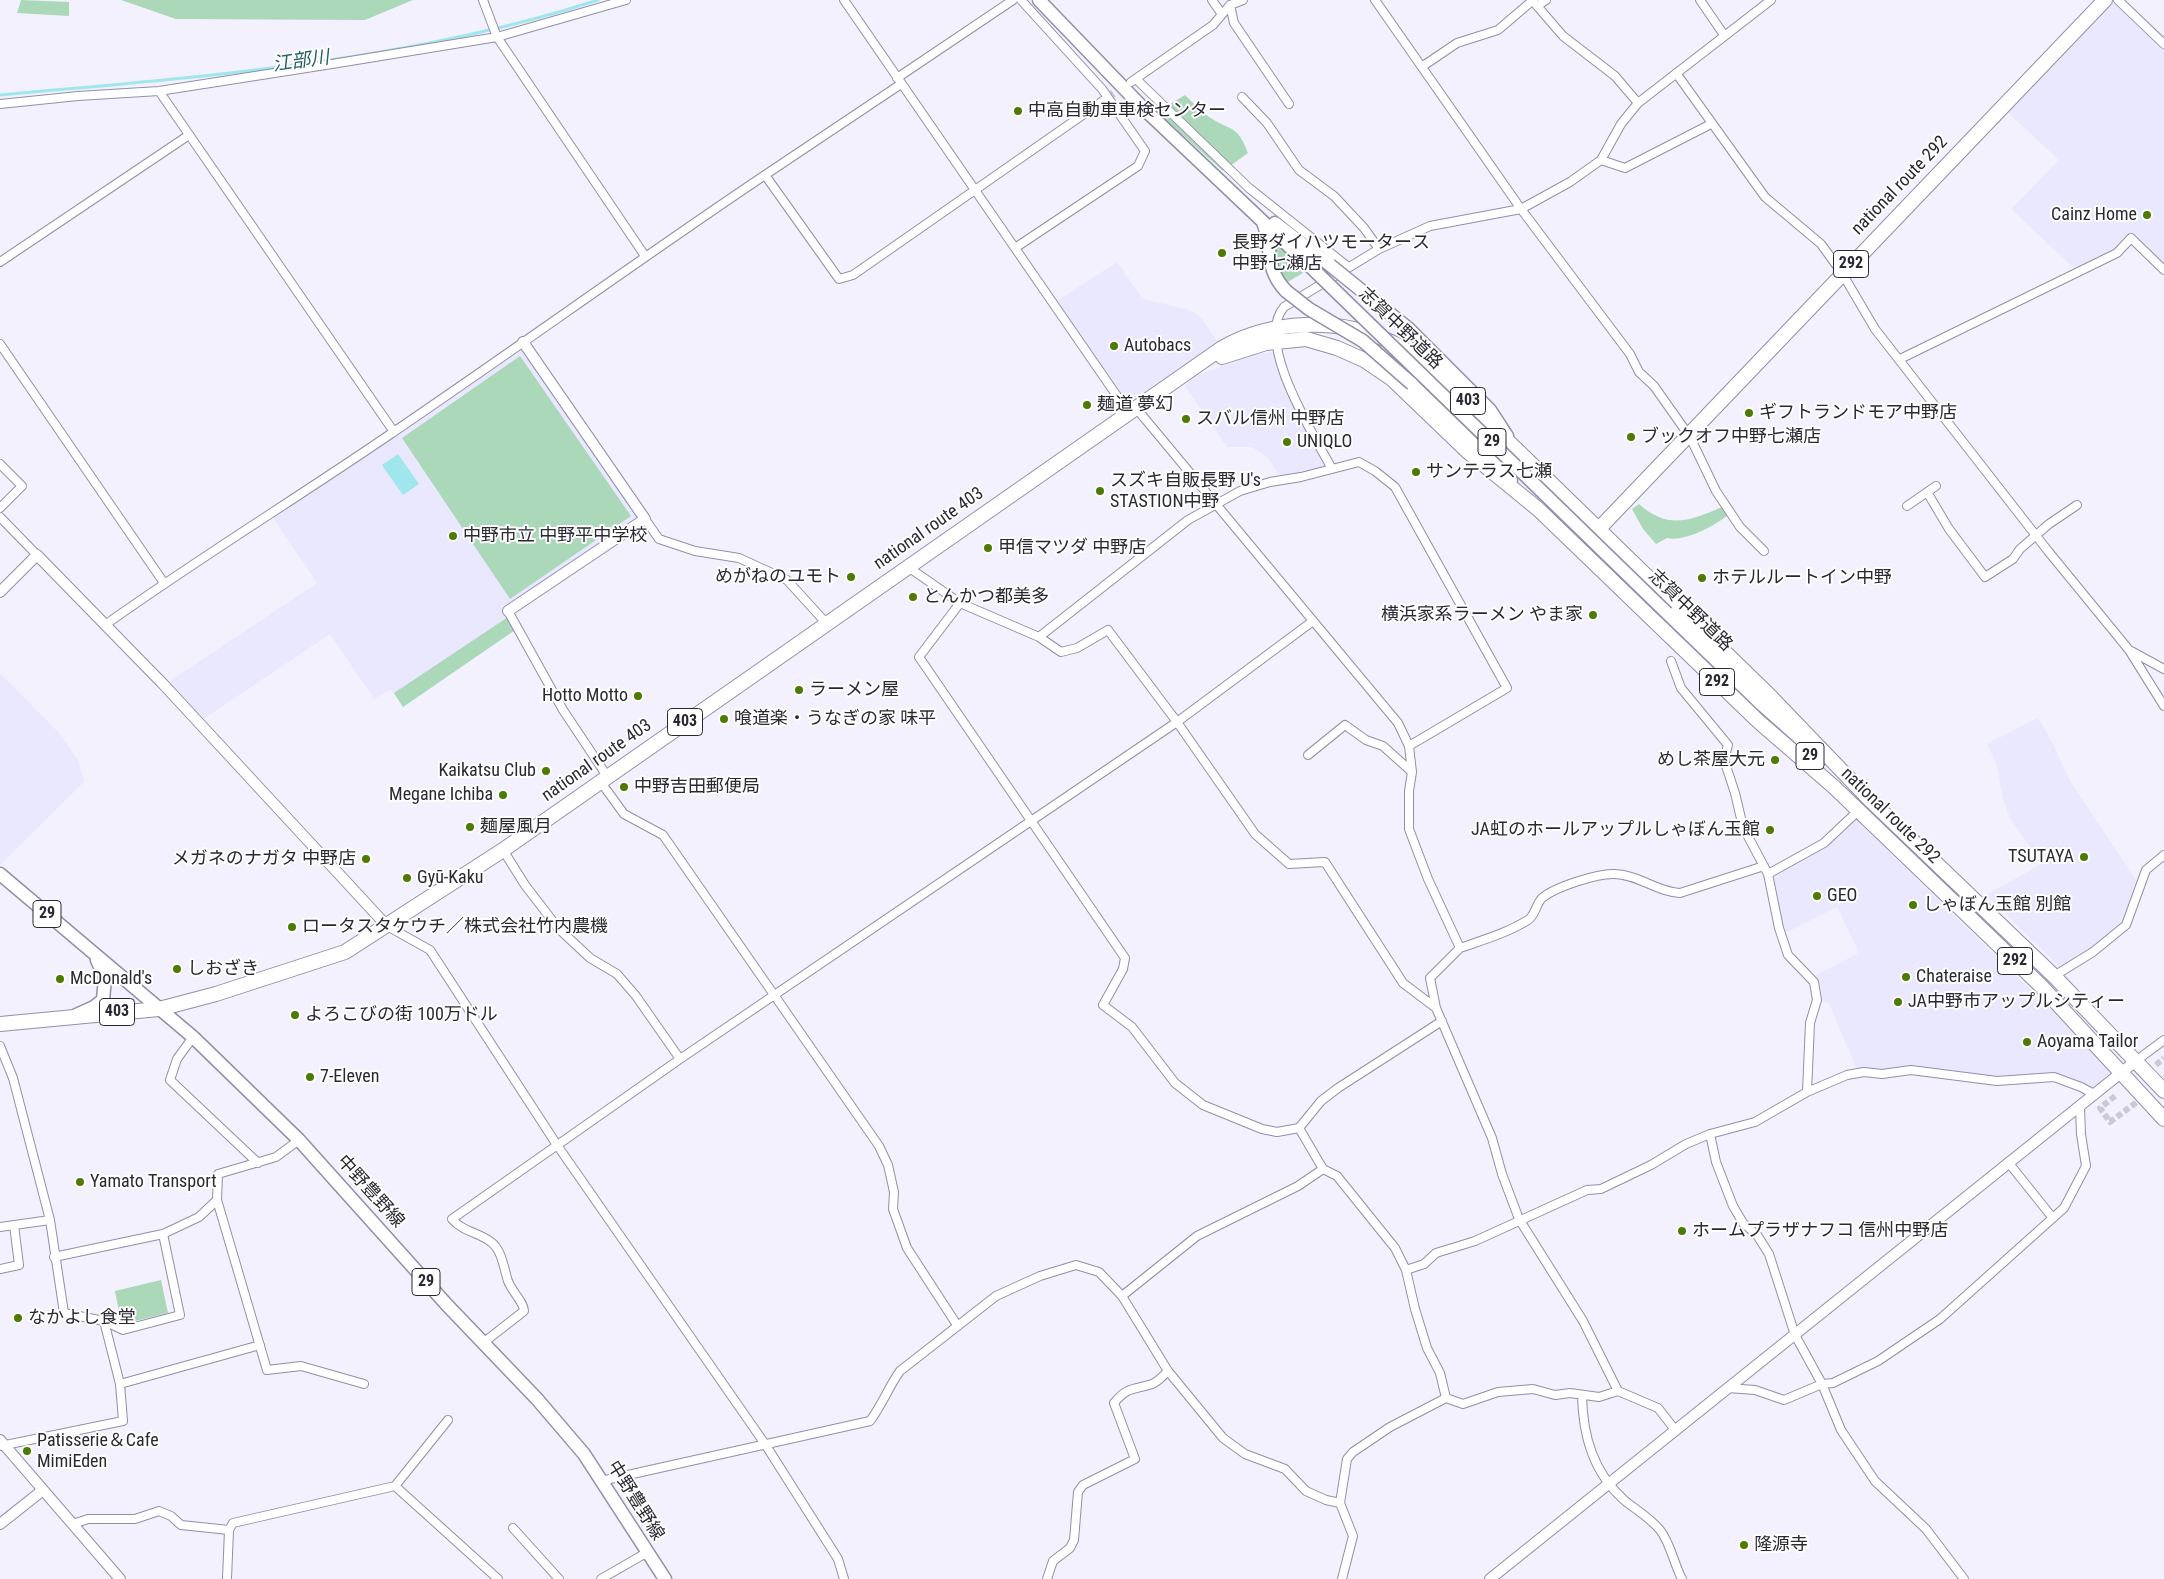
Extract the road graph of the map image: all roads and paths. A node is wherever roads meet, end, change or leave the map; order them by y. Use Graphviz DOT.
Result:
graph roads {
  1 [pos="483,0"];
  2 [pos="626,0"];
  3 [pos="844,0"];
  4 [pos="1013,0"];
  5 [pos="1021,0"];
  6 [pos="1039,0"];
  7 [pos="1212,0"];
  8 [pos="1243,0"];
  9 [pos="1375,0"];
  10 [pos="1546,0"];
  11 [pos="1700,0"];
  12 [pos="1771,0"];
  13 [pos="2105,0"];
  14 [pos="2118,0"];
  15 [pos="1534,2"];
  16 [pos="1230,6"];
  17 [pos="1221,13"];
  18 [pos="1724,35"];
  19 [pos="497,36"];
  20 [pos="2164,44"];
  21 [pos="1423,66"];
  22 [pos="1676,73"];
  23 [pos="899,81"];
  24 [pos="159,91"];
  25 [pos="1242,97"];
  26 [pos="1107,98"];
  27 [pos="1638,103"];
  28 [pos="0,104"];
  29 [pos="1289,104"];
  30 [pos="1711,124"];
  31 [pos="189,135"];
  32 [pos="1601,160"];
  33 [pos="765,174"];
  34 [pos="976,188"];
  35 [pos="1237,195"];
  36 [pos="1522,209"];
  37 [pos="1262,220"];
  38 [pos="1015,248"];
  39 [pos="1380,250"];
  40 [pos="645,256"];
  41 [pos="0,262"];
  42 [pos="1348,267"];
  43 [pos="2164,270"];
  44 [pos="1842,273"];
  45 [pos="1366,333"];
  46 [pos="1276,335"];
  47 [pos="523,342"];
  48 [pos="0,344"];
  49 [pos="1361,359"];
  50 [pos="1900,359"];
  51 [pos="1132,410"];
  52 [pos="394,432"];
  53 [pos="1688,434"];
  54 [pos="1510,442"];
  55 [pos="0,464"];
  56 [pos="1332,469"];
  57 [pos="1936,486"];
  58 [pos="1926,492"];
  59 [pos="1216,505"];
  60 [pos="2077,505"];
  61 [pos="1907,506"];
  62 [pos="0,508"];
  63 [pos="1538,509"];
  64 [pos="0,517"];
  65 [pos="645,519"];
  66 [pos="1599,529"];
  67 [pos="2036,536"];
  68 [pos="1579,549"];
  69 [pos="1764,552"];
  70 [pos="37,555"];
  71 [pos="908,566"];
  72 [pos="164,583"];
  73 [pos="0,592"];
  74 [pos="960,603"];
  75 [pos="508,611"];
  76 [pos="1313,621"];
  77 [pos="827,624"];
  78 [pos="105,625"];
  79 [pos="1039,637"];
  80 [pos="2128,650"];
  81 [pos="1670,660"];
  82 [pos="2164,669"];
  83 [pos="1760,703"];
  84 [pos="2164,706"];
  85 [pos="1177,722"];
  86 [pos="1409,746"];
  87 [pos="1308,754"];
  88 [pos="1412,772"];
  89 [pos="604,779"];
  90 [pos="1869,799"];
  91 [pos="1858,811"];
  92 [pos="1030,819"];
  93 [pos="503,850"];
  94 [pos="2164,855"];
  95 [pos="1764,866"];
  96 [pos="0,874"];
  97 [pos="1768,874"];
  98 [pos="387,926"];
  99 [pos="1460,948"];
  100 [pos="93,954"];
  101 [pos="2054,976"];
  102 [pos="775,996"];
  103 [pos="1436,1008"];
  104 [pos="159,1009"];
  105 [pos="75,1015"];
  106 [pos="1442,1021"];
  107 [pos="0,1024"];
  108 [pos="193,1037"];
  109 [pos="2164,1040"];
  110 [pos="0,1046"];
  111 [pos="680,1059"];
  112 [pos="2137,1060"];
  113 [pos="2122,1072"];
  114 [pos="2164,1091"];
  115 [pos="1807,1092"];
  116 [pos="2094,1094"];
  117 [pos="2080,1107"];
  118 [pos="2164,1119"];
  119 [pos="1299,1128"];
  120 [pos="1710,1134"];
  121 [pos="299,1140"];
  122 [pos="557,1145"];
  123 [pos="2008,1162"];
  124 [pos="258,1163"];
  125 [pos="1324,1169"];
  126 [pos="217,1200"];
  127 [pos="2052,1217"];
  128 [pos="1520,1219"];
  129 [pos="50,1220"];
  130 [pos="14,1225"];
  131 [pos="0,1227"];
  132 [pos="163,1234"];
  133 [pos="54,1256"];
  134 [pos="0,1269"];
  135 [pos="1406,1270"];
  136 [pos="1122,1296"];
  137 [pos="104,1321"];
  138 [pos="957,1325"];
  139 [pos="1795,1335"];
  140 [pos="482,1343"];
  141 [pos="260,1345"];
  142 [pos="1168,1372"];
  143 [pos="120,1384"];
  144 [pos="364,1384"];
  145 [pos="1822,1384"];
  146 [pos="1727,1388"];
  147 [pos="1618,1391"];
  148 [pos="1582,1396"];
  149 [pos="1446,1398"];
  150 [pos="448,1420"];
  151 [pos="1676,1431"];
  152 [pos="1,1443"];
  153 [pos="765,1444"];
  154 [pos="601,1481"];
  155 [pos="1608,1484"];
  156 [pos="395,1486"];
  157 [pos="43,1490"];
  158 [pos="1340,1503"];
  159 [pos="0,1524"];
  160 [pos="73,1524"];
  161 [pos="513,1528"];
  162 [pos="229,1530"];
  163 [pos="646,1552"];
  164 [pos="120,1579"];
  165 [pos="227,1579"];
  166 [pos="498,1579"];
  167 [pos="559,1579"];
  168 [pos="601,1579"];
  169 [pos="665,1579"];
  170 [pos="844,1579"];
  171 [pos="1047,1579"];
  172 [pos="1342,1579"];
  173 [pos="1490,1579"];
  174 [pos="1681,1579"];
  175 [pos="1964,1579"];
  1 -- 19 [label="street"];
  2 -- 19 [label="street"];
  3 -- 23 [label="street"];
  4 -- 23 [label="street"];
  5 -- 26 [label="street"];
  6 -- 35 [label="main road, 志賀中野道路 / 29"];
  7 -- 17 [label="street"];
  8 -- 16 [label="street"];
  9 -- 21 [label="street"];
  10 -- 15 [label="street"];
  11 -- 18 [label="street"];
  12 -- 18 [label="street"];
  13 -- 44 [label="highway, national route 292 / 292"];
  14 -- 20 [label="street"];
  15 -- 21 [label="street"];
  15 -- 27 [label="street"];
  16 -- 17 [label="street"];
  16 -- 29 [label="street"];
  17 -- 42 [label="street"];
  18 -- 22 [label="street"];
  19 -- 24 [label="street"];
  19 -- 40 [label="street"];
  21 -- 36 [label="street"];
  22 -- 27 [label="street"];
  22 -- 30 [label="street"];
  23 -- 33 [label="street"];
  23 -- 34 [label="street"];
  24 -- 28 [label="street"];
  24 -- 31 [label="street"];
  25 -- 39 [label="street"];
  26 -- 34 [label="street"];
  26 -- 38 [label="street"];
  27 -- 32 [label="street"];
  30 -- 32 [label="street"];
  30 -- 44 [label="street"];
  31 -- 41 [label="street"];
  31 -- 52 [label="street"];
  32 -- 36 [label="street"];
  33 -- 34 [label="street"];
  33 -- 40 [label="street"];
  34 -- 38 [label="street"];
  35 -- 37 [label="main road, 志賀中野道路 / 29"];
  35 -- 54 [label="main road, 29, bridge"];
  36 -- 39 [label="street"];
  36 -- 53 [label="street"];
  37 -- 63 [label="main road, 29, bridge"];
  37 -- 83 [label="main road, 志賀中野道路 / 29, bridge"];
  38 -- 51 [label="street"];
  39 -- 42 [label="street"];
  40 -- 47 [label="street"];
  42 -- 46 [label="street"];
  43 -- 50 [label="street"];
  44 -- 50 [label="street"];
  44 -- 53 [label="highway, national route 292 / 292"];
  45 -- 46 [label="highway, national route 403 / 403"];
  45 -- 49 [label="highway"];
  45 -- 54 [label="highway, national route 403 / 403"];
  46 -- 49 [label="highway, national route 403 / 403"];
  46 -- 51 [label="highway, national route 403 / 403"];
  46 -- 56 [label="street"];
  47 -- 52 [label="street"];
  47 -- 65 [label="street"];
  48 -- 72 [label="street"];
  49 -- 63 [label="highway, national route 403 / 403"];
  50 -- 67 [label="street"];
  51 -- 59 [label="street"];
  51 -- 71 [label="highway, national route 403 / 403"];
  52 -- 72 [label="street"];
  53 -- 66 [label="highway, national route 292 / 292"];
  53 -- 69 [label="street"];
  54 -- 66 [label="highway, national route 403 / 403"];
  55 -- 62 [label="street"];
  56 -- 59 [label="street"];
  56 -- 86 [label="street"];
  57 -- 58 [label="street"];
  58 -- 61 [label="street"];
  58 -- 67 [label="street"];
  59 -- 76 [label="street"];
  59 -- 79 [label="street"];
  60 -- 67 [label="street"];
  63 -- 68 [label="highway, national route 403 / 403"];
  64 -- 70 [label="street"];
  65 -- 75 [label="street"];
  65 -- 77 [label="street"];
  66 -- 68 [label="highway, national route 292 / 292"];
  66 -- 90 [label="highway, national route 292 / 292"];
  67 -- 80 [label="street"];
  68 -- 91 [label="highway, national route 292 / 292"];
  70 -- 73 [label="street"];
  70 -- 78 [label="street"];
  71 -- 74 [label="street"];
  71 -- 77 [label="highway, national route 403 / 403"];
  72 -- 78 [label="street"];
  74 -- 79 [label="street"];
  74 -- 92 [label="street"];
  75 -- 89 [label="street"];
  76 -- 85 [label="street"];
  76 -- 86 [label="street"];
  77 -- 89 [label="highway, national route 403 / 403"];
  78 -- 98 [label="street"];
  79 -- 85 [label="street"];
  80 -- 82 [label="street"];
  80 -- 84 [label="street"];
  81 -- 95 [label="street"];
  83 -- 90 [label="main road, 29"];
  83 -- 91 [label="main road, 29"];
  85 -- 92 [label="street"];
  85 -- 103 [label="street"];
  86 -- 88 [label="street"];
  87 -- 88 [label="street"];
  88 -- 99 [label="street"];
  89 -- 93 [label="highway, national route 403 / 403"];
  89 -- 102 [label="street"];
  90 -- 101 [label="highway, national route 292 / 292"];
  91 -- 97 [label="street"];
  91 -- 113 [label="highway, national route 292 / 292"];
  92 -- 102 [label="street"];
  92 -- 119 [label="street"];
  93 -- 98 [label="highway, national route 403 / 403"];
  93 -- 111 [label="street"];
  94 -- 101 [label="street"];
  95 -- 97 [label="street"];
  95 -- 99 [label="street"];
  96 -- 100 [label="main road, 中野豊野線 / 29"];
  97 -- 115 [label="street"];
  98 -- 104 [label="highway, national route 403 / 403"];
  98 -- 122 [label="street"];
  99 -- 103 [label="street"];
  100 -- 104 [label="main road, 中野豊野線 / 29"];
  100 -- 105 [label="main road"];
  101 -- 112 [label="highway, national route 292 / 292"];
  102 -- 111 [label="street"];
  102 -- 138 [label="street"];
  103 -- 106 [label="street"];
  104 -- 105 [label="highway, national route 403 / 403"];
  104 -- 108 [label="main road, 中野豊野線 / 29"];
  105 -- 107 [label="highway, national route 403 / 403"];
  106 -- 119 [label="street"];
  106 -- 128 [label="street"];
  108 -- 121 [label="main road, 中野豊野線 / 29"];
  108 -- 124 [label="street"];
  109 -- 112 [label="street"];
  110 -- 129 [label="street"];
  111 -- 122 [label="street"];
  112 -- 113 [label="street"];
  112 -- 114 [label="highway, national route 292 / 292"];
  113 -- 116 [label="street"];
  113 -- 118 [label="highway, national route 292 / 292"];
  115 -- 116 [label="street"];
  115 -- 120 [label="street"];
  116 -- 117 [label="street"];
  117 -- 123 [label="street"];
  117 -- 127 [label="street"];
  119 -- 125 [label="street"];
  120 -- 128 [label="street"];
  120 -- 139 [label="street"];
  121 -- 124 [label="street"];
  121 -- 140 [label="main road, 中野豊野線 / 29"];
  122 -- 140 [label="street"];
  122 -- 153 [label="street"];
  123 -- 127 [label="street"];
  123 -- 139 [label="street"];
  124 -- 126 [label="street"];
  125 -- 135 [label="street"];
  125 -- 136 [label="street"];
  126 -- 132 [label="street"];
  126 -- 141 [label="street"];
  127 -- 145 [label="street"];
  128 -- 135 [label="street"];
  128 -- 147 [label="street"];
  129 -- 130 [label="street"];
  129 -- 133 [label="street"];
  130 -- 131 [label="street"];
  130 -- 134 [label="street"];
  132 -- 133 [label="street"];
  132 -- 137 [label="street"];
  133 -- 137 [label="street"];
  135 -- 149 [label="street"];
  136 -- 138 [label="street"];
  136 -- 142 [label="street"];
  137 -- 143 [label="street"];
  138 -- 153 [label="street"];
  139 -- 145 [label="street"];
  139 -- 146 [label="street"];
  140 -- 154 [label="main road, 中野豊野線 / 29"];
  141 -- 143 [label="street"];
  141 -- 144 [label="street"];
  142 -- 158 [label="street"];
  142 -- 171 [label="street"];
  143 -- 152 [label="street"];
  145 -- 146 [label="street"];
  145 -- 175 [label="street"];
  146 -- 151 [label="street"];
  147 -- 148 [label="street"];
  147 -- 151 [label="street"];
  148 -- 149 [label="street"];
  148 -- 155 [label="street"];
  149 -- 158 [label="street"];
  150 -- 156 [label="street"];
  151 -- 155 [label="street"];
  152 -- 157 [label="street"];
  153 -- 154 [label="street"];
  153 -- 170 [label="street"];
  154 -- 163 [label="main road, 中野豊野線 / 29"];
  155 -- 173 [label="street"];
  155 -- 174 [label="street"];
  156 -- 162 [label="street"];
  156 -- 166 [label="street"];
  157 -- 159 [label="street"];
  157 -- 160 [label="street"];
  158 -- 172 [label="street"];
  160 -- 162 [label="street"];
  160 -- 164 [label="street"];
  161 -- 167 [label="street"];
  162 -- 165 [label="street"];
  163 -- 168 [label="street"];
  163 -- 169 [label="main road, 中野豊野線 / 29"];
}
